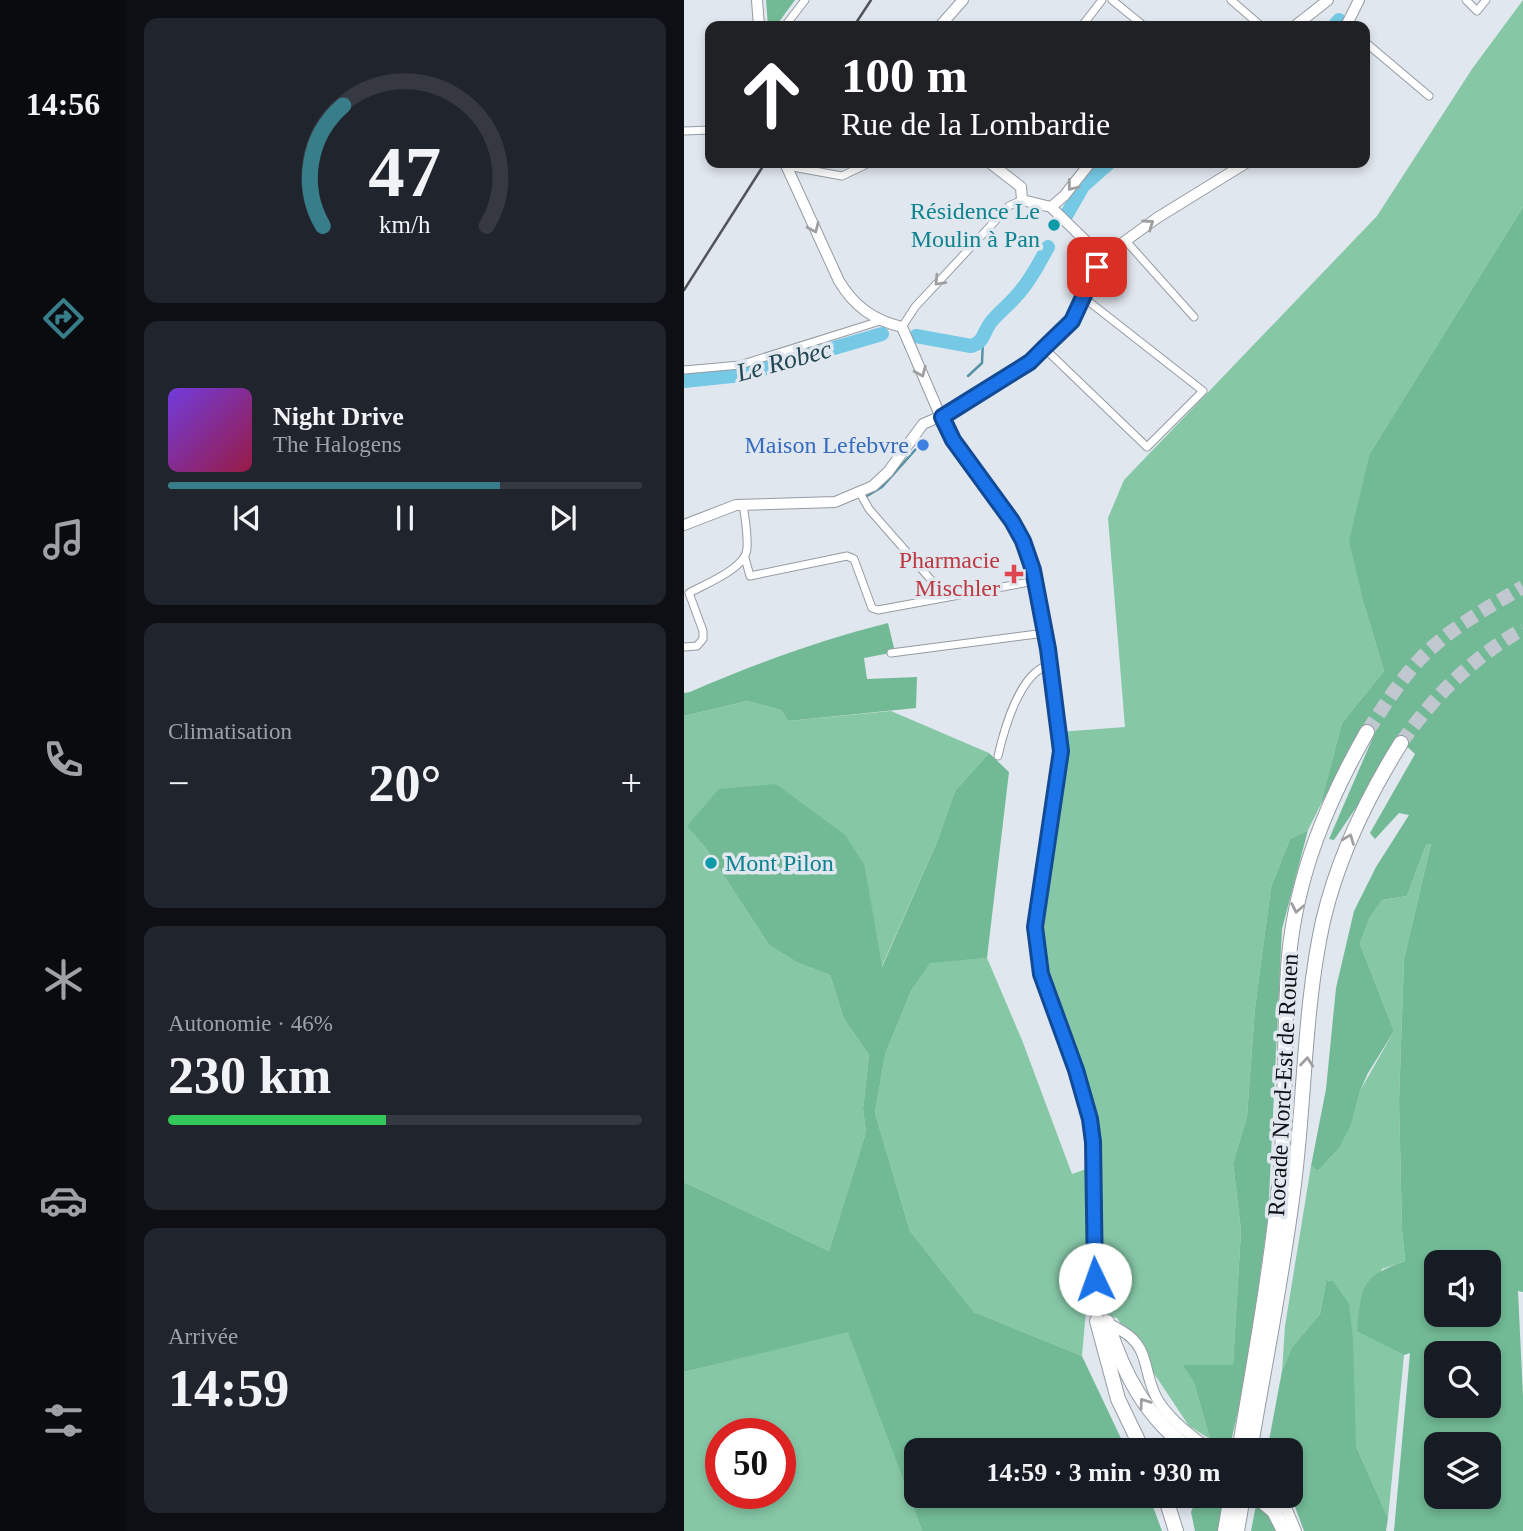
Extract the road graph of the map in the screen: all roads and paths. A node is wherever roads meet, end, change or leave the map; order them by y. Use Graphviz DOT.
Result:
graph roads {
  1 [pos="758,0"];
  2 [pos="805,0"];
  3 [pos="963,0"];
  4 [pos="1102,0"];
  5 [pos="1112,0"];
  6 [pos="1231,0"];
  7 [pos="1328,0"];
  8 [pos="1466,0"];
  9 [pos="1486,0"];
  10 [pos="1355,1"];
  11 [pos="759,21"];
  12 [pos="789,21"];
  13 [pos="944,21"];
  14 [pos="1086,21"];
  15 [pos="1138,21"];
  16 [pos="1255,21"];
  17 [pos="1301,21"];
  18 [pos="1348,21"];
  19 [pos="1370,46"];
  20 [pos="1429,96"];
  21 [pos="684,131"];
  22 [pos="705,131"];
  23 [pos="789,168"];
  24 [pos="805,168"];
  25 [pos="859,168"];
  26 [pos="996,168"];
  27 [pos="1086,168"];
  28 [pos="1238,168"];
  29 [pos="1022,200"];
  30 [pos="1051,207"];
  31 [pos="1126,240"];
  32 [pos="1097,252"];
  33 [pos="1109,257"];
  34 [pos="1097,267"];
  35 [pos="1083,297"];
  36 [pos="1194,317"];
  37 [pos="880,320"];
  38 [pos="902,327"];
  39 [pos="1044,348"];
  40 [pos="684,370"];
  41 [pos="942,417"];
  42 [pos="860,493"];
  43 [pos="743,504"];
  44 [pos="684,526"];
  45 [pos="745,558"];
  46 [pos="1035,581"];
  47 [pos="946,597"];
  48 [pos="1045,633"];
  49 [pos="684,648"];
  50 [pos="891,653"];
  51 [pos="1050,665"];
  52 [pos="1367,732"];
  53 [pos="1401,743"];
  54 [pos="998,756"];
  55 [pos="1102,1321"];
  56 [pos="1137,1438"];
  57 [pos="1176,1438"];
  58 [pos="1194,1438"];
  59 [pos="1246,1438"];
  60 [pos="1247,1438"];
  61 [pos="1169,1508"];
  62 [pos="1233,1508"];
  63 [pos="1233,1508"];
  64 [pos="1270,1508"];
  65 [pos="1285,1508"];
  66 [pos="1176,1531"];
  67 [pos="1225,1531"];
  68 [pos="1237,1531"];
  69 [pos="1284,1531"];
  70 [pos="1296,1531"];
  1 -- 11 [label="main road"];
  2 -- 12 [label="street"];
  3 -- 13 [label="main road"];
  4 -- 14 [label="street"];
  5 -- 15 [label="street"];
  6 -- 16 [label="street"];
  7 -- 17 [label="main road"];
  8 -- 9 [label="street"];
  10 -- 18 [label="main road"];
  19 -- 20 [label="street"];
  21 -- 22 [label="street"];
  23 -- 37 [label="main road, one-way"];
  24 -- 25 [label="street"];
  26 -- 29 [label="main road"];
  27 -- 30 [label="main road, one-way"];
  31 -- 28 [label="main road, one-way"];
  29 -- 30 [label="main road"];
  29 -- 38 [label="street, one-way"];
  30 -- 32 [label="main road"];
  31 -- 33 [label="main road"];
  31 -- 36 [label="street"];
  32 -- 33 [label="main road"];
  32 -- 34 [label="main road"];
  33 -- 34 [label="main road"];
  34 -- 35 [label="main road"];
  35 -- 39 [label="main road"];
  35 -- 39 [label="street"];
  37 -- 38 [label="main road"];
  37 -- 40 [label="street"];
  38 -- 41 [label="main road, one-way"];
  39 -- 41 [label="main road"];
  41 -- 42 [label="main road"];
  41 -- 46 [label="main road"];
  42 -- 43 [label="main road"];
  42 -- 47 [label="street"];
  43 -- 44 [label="main road"];
  43 -- 45 [label="street"];
  45 -- 47 [label="street"];
  45 -- 49 [label="street"];
  46 -- 47 [label="street"];
  46 -- 48 [label="main road"];
  48 -- 50 [label="street"];
  48 -- 51 [label="main road"];
  51 -- 54 [label="street"];
  51 -- 55 [label="main road"];
  52 -- 59 [label="highway, Rocade Nord-Est de Rouen, one-way"];
  60 -- 53 [label="highway, Rocade Nord-Est de Rouen, one-way"];
  55 -- 56 [label="highway"];
  57 -- 55 [label="highway, one-way"];
  55 -- 58 [label="main road"];
  61 -- 66 [label="highway"];
  62 -- 67 [label="highway"];
  63 -- 68 [label="highway"];
  64 -- 69 [label="highway"];
  65 -- 70 [label="main road"];
}
